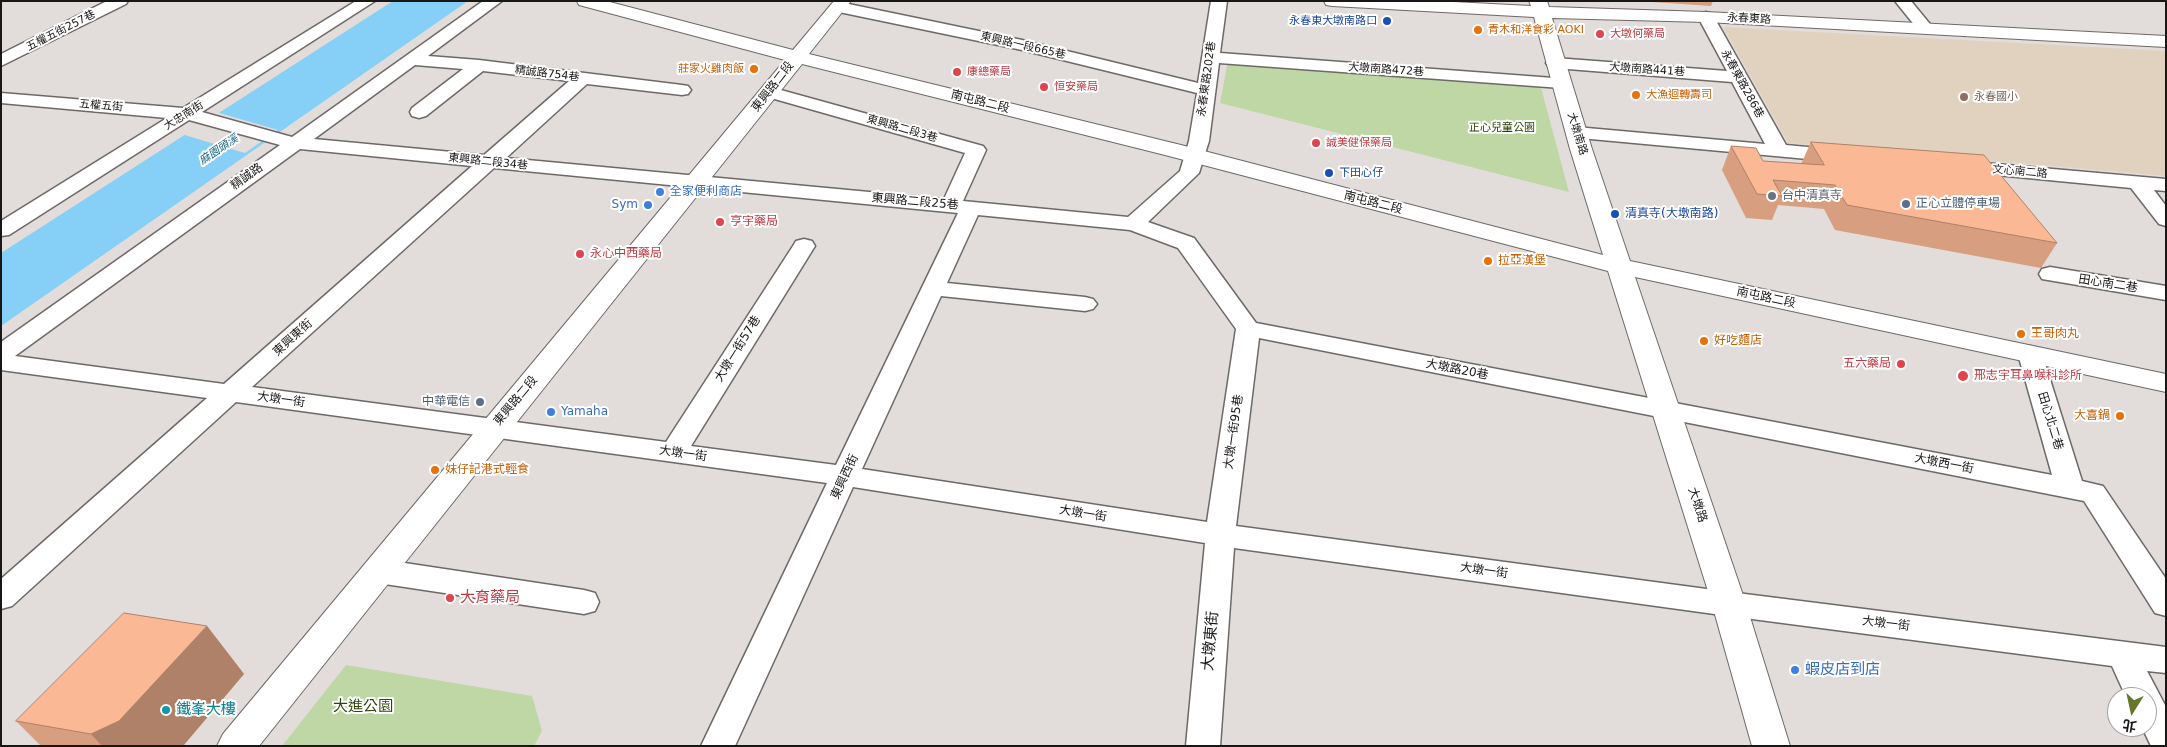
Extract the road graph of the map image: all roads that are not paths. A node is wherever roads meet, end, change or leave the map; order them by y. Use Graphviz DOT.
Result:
graph roads {
  1 [pos="120,1"];
  2 [pos="367,1"];
  3 [pos="494,1"];
  4 [pos="584,1"];
  5 [pos="1220,1"];
  6 [pos="1332,1"];
  7 [pos="1903,1"];
  8 [pos="841,4"];
  9 [pos="1539,7"];
  10 [pos="1706,17"];
  11 [pos="1926,29"];
  12 [pos="2166,42"];
  13 [pos="797,56"];
  14 [pos="1210,57"];
  15 [pos="412,60"];
  16 [pos="1,61"];
  17 [pos="479,65"];
  18 [pos="1558,73"];
  19 [pos="1738,77"];
  20 [pos="583,78"];
  21 [pos="682,90"];
  22 [pos="1206,90"];
  23 [pos="770,92"];
  24 [pos="1,98"];
  25 [pos="419,112"];
  26 [pos="194,115"];
  27 [pos="1576,133"];
  28 [pos="287,141"];
  29 [pos="1778,151"];
  30 [pos="1194,157"];
  31 [pos="1857,158"];
  32 [pos="489,162"];
  33 [pos="1946,165"];
  34 [pos="696,182"];
  35 [pos="2137,182"];
  36 [pos="2166,185"];
  37 [pos="961,207"];
  38 [pos="2166,220"];
  39 [pos="1133,224"];
  40 [pos="1,230"];
  41 [pos="804,246"];
  42 [pos="1618,266"];
  43 [pos="2050,274"];
  44 [pos="934,288"];
  45 [pos="2166,293"];
  46 [pos="1085,304"];
  47 [pos="1248,329"];
  48 [pos="1,354"];
  49 [pos="2030,354"];
  50 [pos="1,362"];
  51 [pos="2166,383"];
  52 [pos="231,393"];
  53 [pos="1666,411"];
  54 [pos="493,429"];
  55 [pos="673,453"];
  56 [pos="845,476"];
  57 [pos="2070,488"];
  58 [pos="1220,535"];
  59 [pos="378,571"];
  60 [pos="1,597"];
  61 [pos="584,602"];
  62 [pos="1729,604"];
  63 [pos="2166,604"];
  64 [pos="2122,654"];
  65 [pos="2166,660"];
  66 [pos="2139,687"];
  67 [pos="2157,723"];
  68 [pos="2166,741"];
  69 [pos="236,746"];
  70 [pos="718,746"];
  71 [pos="1203,746"];
  72 [pos="1771,746"];
  1 -- 16 [label="street, 五權五街257巷"];
  2 -- 26 [label="street, 大忠南街"];
  3 -- 15 [label="street, 精誠路"];
  4 -- 13 [label="street, 南屯路二段"];
  5 -- 14 [label="street, 永春東路202巷"];
  6 -- 9 [label="street, 永春東路"];
  7 -- 11 [label="street"];
  8 -- 13 [label="street, 東興路二段"];
  8 -- 22 [label="street, 東興路一段665巷"];
  9 -- 10 [label="street, 永春東路"];
  9 -- 18 [label="street, 大墩南路"];
  10 -- 11 [label="street, 永春東路"];
  10 -- 19 [label="street, 永春東路286巷"];
  11 -- 12 [label="street, 永春東路"];
  13 -- 23 [label="street, 東興路二段"];
  13 -- 30 [label="street, 南屯路二段"];
  14 -- 18 [label="street, 大墩南路472巷"];
  14 -- 22 [label="street, 永春東路202巷"];
  15 -- 17 [label="street, 精誠路754巷"];
  15 -- 28 [label="street, 精誠路"];
  17 -- 20 [label="street, 精誠路754巷"];
  17 -- 25 [label="street"];
  18 -- 19 [label="street, 大墩南路441巷"];
  18 -- 27 [label="street, 大墩南路"];
  19 -- 29 [label="street, 永春東路286巷"];
  20 -- 21 [label="street, 精誠路754巷"];
  20 -- 32 [label="street, 東興東街"];
  22 -- 30 [label="street, 永春東路202巷"];
  23 -- 34 [label="street, 東興路二段"];
  23 -- 37 [label="street, 東興路二段3巷"];
  24 -- 26 [label="street, 五權五街"];
  26 -- 28 [label="street, 五權五街"];
  26 -- 40 [label="street, 大忠南街"];
  27 -- 29 [label="street"];
  27 -- 42 [label="street, 大墩南路"];
  28 -- 32 [label="street, 東興路二段34巷"];
  28 -- 48 [label="street, 精誠路"];
  29 -- 31 [label="street"];
  30 -- 39 [label="street, 永春東路202巷"];
  30 -- 42 [label="street, 南屯路二段"];
  32 -- 34 [label="street, 東興路二段34巷"];
  32 -- 52 [label="street, 東興東街"];
  33 -- 35 [label="street, 文心南二路"];
  34 -- 37 [label="street, 東興路二段25巷"];
  34 -- 54 [label="street, 東興路二段"];
  35 -- 36 [label="street, 文心南二路"];
  35 -- 38 [label="street"];
  37 -- 39 [label="street, 東興路二段25巷"];
  37 -- 44 [label="street, 東興西街"];
  39 -- 47 [label="street, 東興路二段25巷"];
  41 -- 55 [label="street, 大墩一街57巷"];
  42 -- 49 [label="street, 南屯路二段"];
  42 -- 53 [label="street, 大墩路"];
  43 -- 45 [label="street, 田心南二巷"];
  44 -- 46 [label="street"];
  44 -- 56 [label="street, 東興西街"];
  47 -- 53 [label="street, 大墩路20巷"];
  47 -- 58 [label="street, 大墩一街95巷"];
  49 -- 51 [label="street, 南屯路二段"];
  49 -- 57 [label="street, 田心北二巷"];
  50 -- 52 [label="street, 大墩一街"];
  52 -- 54 [label="street, 大墩一街"];
  52 -- 60 [label="street, 東興東街"];
  53 -- 57 [label="street, 大墩西一街"];
  53 -- 62 [label="street, 大墩路"];
  54 -- 55 [label="street, 大墩一街"];
  54 -- 59 [label="street, 東興路二段"];
  55 -- 56 [label="street, 大墩一街"];
  56 -- 58 [label="street, 大墩一街"];
  56 -- 70 [label="street, 東興西街"];
  57 -- 63 [label="street, 大墩西一街"];
  58 -- 62 [label="street, 大墩一街"];
  58 -- 71 [label="street, 大墩東街"];
  59 -- 61 [label="street"];
  59 -- 69 [label="street, 東興路二段"];
  62 -- 64 [label="street, 大墩一街"];
  62 -- 72 [label="street, 大墩路"];
  64 -- 65 [label="street, 大墩一街"];
  64 -- 66 [label="street"];
  67 -- 68 [label="street"];
}
